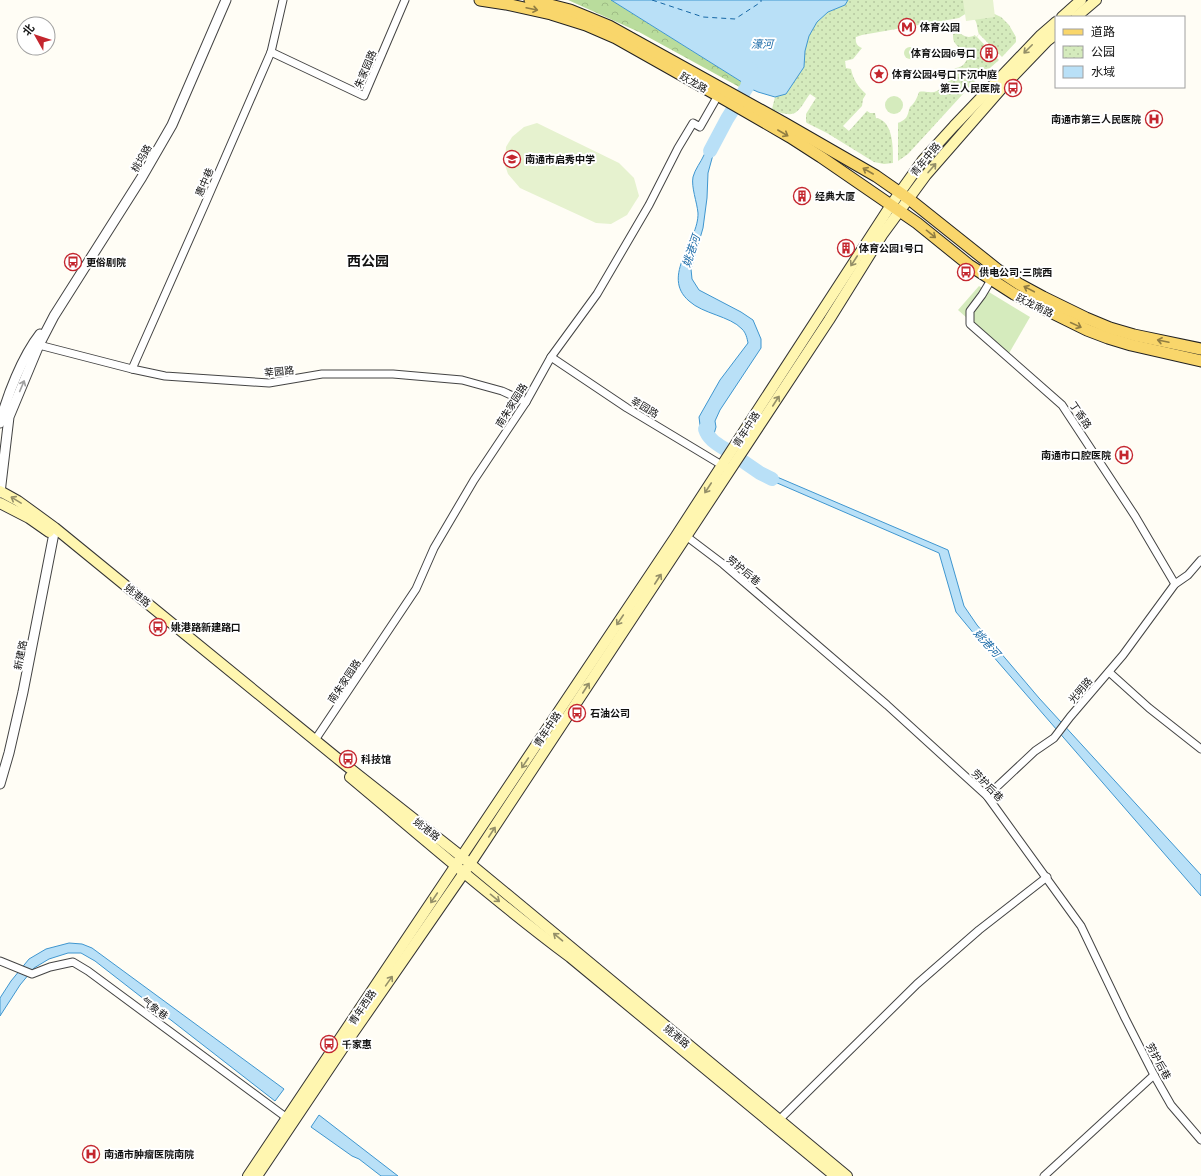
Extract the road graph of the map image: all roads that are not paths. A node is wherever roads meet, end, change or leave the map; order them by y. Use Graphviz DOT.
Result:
graph roads {
  1 [pos="222,0"];
  2 [pos="226,0"];
  3 [pos="283,0"];
  4 [pos="405,0"];
  5 [pos="480,0"];
  6 [pos="530,0"];
  7 [pos="1081,0"];
  8 [pos="1096,0"];
  9 [pos="1063,16"];
  10 [pos="1077,16"];
  11 [pos="218,19"];
  12 [pos="1055,23"];
  13 [pos="1055,35"];
  14 [pos="271,52"];
  15 [pos="724,94"];
  16 [pos="752,110"];
  17 [pos="904,195"];
  18 [pos="895,208"];
  19 [pos="991,280"];
  20 [pos="36,344"];
  21 [pos="1201,349"];
  22 [pos="551,357"];
  23 [pos="1201,361"];
  24 [pos="132,369"];
  25 [pos="526,402"];
  26 [pos="1,416"];
  27 [pos="0,424"];
  28 [pos="726,468"];
  29 [pos="0,492"];
  30 [pos="0,503"];
  31 [pos="55,532"];
  32 [pos="686,536"];
  33 [pos="1201,560"];
  34 [pos="1175,584"];
  35 [pos="1109,672"];
  36 [pos="316,740"];
  37 [pos="1201,749"];
  38 [pos="0,784"];
  39 [pos="987,796"];
  40 [pos="459,861"];
  41 [pos="468,869"];
  42 [pos="1047,877"];
  43 [pos="0,961"];
  44 [pos="1154,1075"];
  45 [pos="287,1118"];
  46 [pos="780,1120"];
  47 [pos="1201,1140"];
  48 [pos="248,1176"];
  49 [pos="257,1176"];
  50 [pos="835,1176"];
  51 [pos="847,1176"];
  52 [pos="1044,1176"];
  1 -- 11 [label="street"];
  2 -- 11 [label="street, 桃坞路"];
  3 -- 14 [label="street, 惠中巷"];
  4 -- 14 [label="street, 朱家园路"];
  5 -- 15 [label="main road, 跃龙路, one-way"];
  6 -- 15 [label="main road, 跃龙路"];
  7 -- 9 [label="main road"];
  8 -- 10 [label="main road"];
  11 -- 20 [label="street, 桃坞路"];
  12 -- 17 [label="main road, 青年中路, one-way"];
  17 -- 13 [label="main road, 青年中路, one-way"];
  14 -- 24 [label="street, 惠中巷"];
  15 -- 16 [label="main road, 跃龙路"];
  15 -- 22 [label="street, 南朱家园路"];
  17 -- 16 [label="main road, 跃龙路, one-way"];
  16 -- 18 [label="main road, 跃龙路, one-way"];
  17 -- 18 [label="main road, 青年中路"];
  21 -- 17 [label="main road, 跃龙南路, one-way"];
  18 -- 19 [label="main road, 跃龙南路, one-way"];
  18 -- 28 [label="main road, 青年中路"];
  19 -- 23 [label="main road, 跃龙南路, one-way"];
  19 -- 34 [label="street, 丁香路"];
  20 -- 24 [label="street, 莘园路"];
  20 -- 26 [label="street, 桃坞路"];
  29 -- 20 [label="street, 桃坞路, one-way"];
  22 -- 25 [label="street, 南朱家园路"];
  22 -- 28 [label="street, 莘园路"];
  24 -- 25 [label="street, 莘园路"];
  25 -- 36 [label="street, 南朱家园路"];
  26 -- 27 [label="street, 桃坞路"];
  28 -- 32 [label="main road, 青年中路"];
  28 -- 40 [label="main road, 青年中路, one-way"];
  31 -- 29 [label="main road, 姚港路, one-way"];
  30 -- 31 [label="main road, 姚港路"];
  31 -- 36 [label="main road, 姚港路"];
  31 -- 38 [label="street, 新建路"];
  31 -- 40 [label="main road, 姚港路"];
  32 -- 39 [label="street, 劳护后巷"];
  41 -- 32 [label="main road, 青年中路, one-way"];
  33 -- 34 [label="street, 光明路"];
  34 -- 35 [label="street, 光明路"];
  35 -- 37 [label="street"];
  35 -- 39 [label="street, 光明路"];
  36 -- 40 [label="main road, 姚港路"];
  39 -- 42 [label="street, 劳护后巷"];
  40 -- 41 [label="main road, 姚港路"];
  40 -- 45 [label="main road, 青年西路, one-way"];
  46 -- 41 [label="main road, 姚港路, one-way"];
  49 -- 41 [label="main road, 青年西路, one-way"];
  41 -- 50 [label="main road, 姚港路, one-way"];
  42 -- 44 [label="street, 劳护后巷"];
  42 -- 46 [label="street"];
  43 -- 45 [label="street, 气象巷"];
  44 -- 47 [label="street, 劳护后巷"];
  44 -- 52 [label="street"];
  45 -- 48 [label="main road, 青年西路"];
  46 -- 51 [label="main road, 姚港路"];
}
